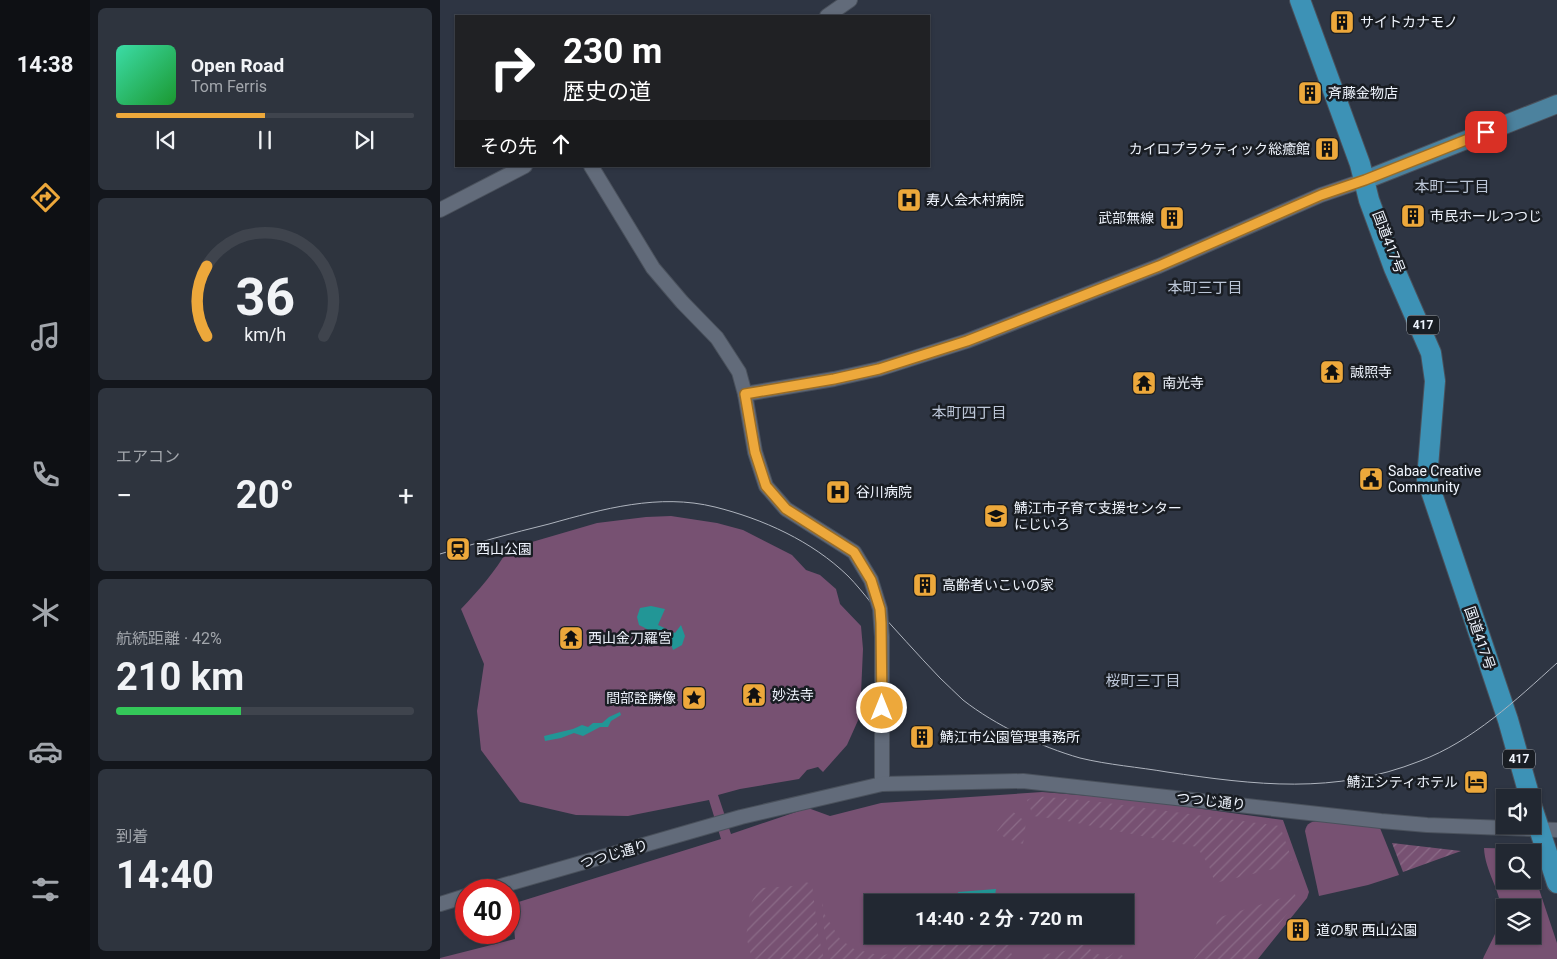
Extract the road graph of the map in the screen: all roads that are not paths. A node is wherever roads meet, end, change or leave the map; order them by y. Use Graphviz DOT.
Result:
graph roads {
  1 [pos="850,0"];
  2 [pos="1300,0"];
  3 [pos="829,15"];
  4 [pos="1557,104"];
  5 [pos="523,167"];
  6 [pos="592,167"];
  7 [pos="1365,180"];
  8 [pos="440,210"];
  9 [pos="745,394"];
  10 [pos="882,784"];
  11 [pos="1527,789"];
  12 [pos="1548,830"];
  13 [pos="520,881"];
  14 [pos="1557,883"];
  15 [pos="455,899"];
  16 [pos="440,904"];
  1 -- 3 [label="street"];
  2 -- 7 [label="highway, 国道417号 / 417"];
  4 -- 7 [label="main road"];
  5 -- 8 [label="street"];
  6 -- 9 [label="street"];
  7 -- 9 [label="street"];
  7 -- 11 [label="highway, 国道417号 / 417"];
  9 -- 10 [label="street, bridge"];
  10 -- 12 [label="street, つつじ通り"];
  10 -- 13 [label="street, つつじ通り"];
  12 -- 14 [label="highway"];
  15 -- 16 [label="street"];
}
